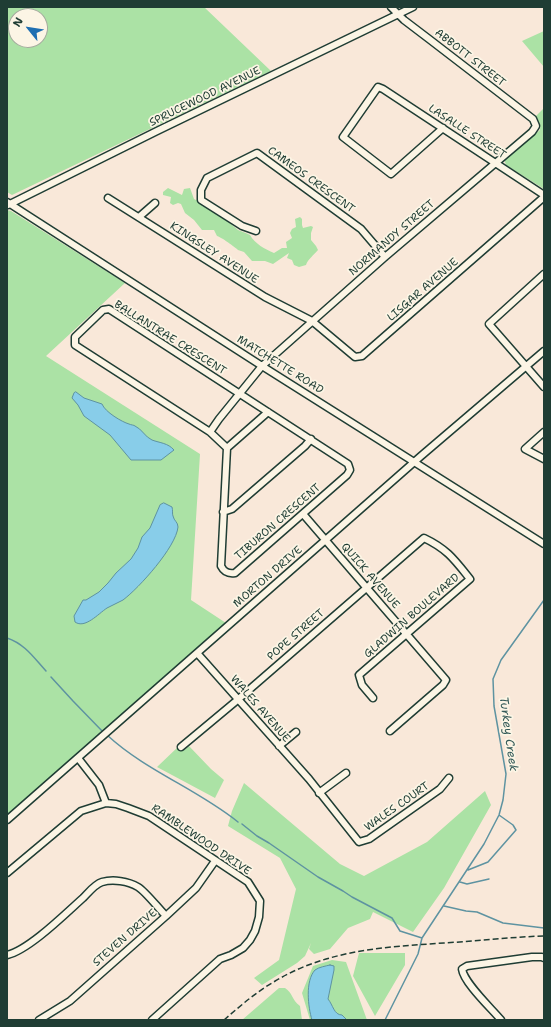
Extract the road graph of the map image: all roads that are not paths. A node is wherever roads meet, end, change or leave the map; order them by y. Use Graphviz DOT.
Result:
graph roads {
  1 [pos="391,7"];
  2 [pos="413,7"];
  3 [pos="397,14"];
  4 [pos="536,126"];
  5 [pos="443,128"];
  6 [pos="495,162"];
  7 [pos="544,196"];
  8 [pos="108,198"];
  9 [pos="155,203"];
  10 [pos="8,204"];
  11 [pos="139,216"];
  12 [pos="256,231"];
  13 [pos="385,257"];
  14 [pos="544,274"];
  15 [pos="312,321"];
  16 [pos="544,351"];
  17 [pos="262,366"];
  18 [pos="527,366"];
  19 [pos="544,387"];
  20 [pos="240,393"];
  21 [pos="268,412"];
  22 [pos="210,432"];
  23 [pos="544,432"];
  24 [pos="311,439"];
  25 [pos="227,448"];
  26 [pos="544,459"];
  27 [pos="414,462"];
  28 [pos="224,512"];
  29 [pos="303,514"];
  30 [pos="424,538"];
  31 [pos="325,540"];
  32 [pos="544,544"];
  33 [pos="366,587"];
  34 [pos="407,633"];
  35 [pos="197,653"];
  36 [pos="373,698"];
  37 [pos="238,699"];
  38 [pos="390,731"];
  39 [pos="296,732"];
  40 [pos="279,746"];
  41 [pos="181,747"];
  42 [pos="78,758"];
  43 [pos="346,773"];
  44 [pos="449,778"];
  45 [pos="309,779"];
  46 [pos="319,793"];
  47 [pos="106,803"];
  48 [pos="7,820"];
  49 [pos="215,860"];
  50 [pos="7,873"];
  51 [pos="166,916"];
  52 [pos="7,955"];
  53 [pos="544,958"];
  54 [pos="39,1020"];
  55 [pos="152,1020"];
  56 [pos="501,1020"];
  1 -- 3 [label="street, ABBOTT STREET"];
  2 -- 3 [label="street, SPRUCEWOOD AVENUE"];
  3 -- 4 [label="street, ABBOTT STREET"];
  3 -- 10 [label="street, SPRUCEWOOD AVENUE"];
  4 -- 6 [label="street, NORMANDY STREET"];
  5 -- 5 [label="street, LASALLE STREET"];
  5 -- 6 [label="street, LASALLE STREET"];
  6 -- 7 [label="street, LASALLE STREET"];
  6 -- 13 [label="street, NORMANDY STREET"];
  7 -- 15 [label="street, LISGAR AVENUE"];
  8 -- 11 [label="street, KINGSLEY AVENUE"];
  9 -- 11 [label="street"];
  10 -- 17 [label="street, MATCHETTE ROAD"];
  11 -- 15 [label="street, KINGSLEY AVENUE"];
  12 -- 13 [label="street, CAMEOS CRESCENT"];
  13 -- 15 [label="street, NORMANDY STREET"];
  14 -- 18 [label="street"];
  15 -- 17 [label="street, NORMANDY STREET"];
  16 -- 18 [label="street, MORTON DRIVE"];
  17 -- 20 [label="street, NORMANDY STREET"];
  17 -- 27 [label="street, MATCHETTE ROAD"];
  18 -- 19 [label="street"];
  18 -- 27 [label="street, MORTON DRIVE"];
  20 -- 21 [label="street, TIBURON CRESCENT"];
  20 -- 22 [label="street, NORMANDY STREET"];
  20 -- 22 [label="street, BALLANTRAE CRESCENT"];
  21 -- 24 [label="street, TIBURON CRESCENT"];
  21 -- 25 [label="street"];
  22 -- 25 [label="street"];
  23 -- 26 [label="street"];
  24 -- 28 [label="street"];
  24 -- 29 [label="street, TIBURON CRESCENT"];
  25 -- 28 [label="street, TIBURON CRESCENT"];
  27 -- 31 [label="street, MORTON DRIVE"];
  27 -- 32 [label="street, MATCHETTE ROAD"];
  28 -- 29 [label="street, TIBURON CRESCENT"];
  29 -- 31 [label="street, QUICK AVENUE"];
  30 -- 33 [label="street, POPE STREET"];
  30 -- 34 [label="street, GLADWIN BOULEVARD"];
  31 -- 33 [label="street, QUICK AVENUE"];
  31 -- 35 [label="street, MORTON DRIVE"];
  33 -- 34 [label="street, QUICK AVENUE"];
  33 -- 37 [label="street, POPE STREET"];
  34 -- 36 [label="street, GLADWIN BOULEVARD"];
  34 -- 38 [label="street, QUICK AVENUE"];
  35 -- 37 [label="street, WALES AVENUE"];
  35 -- 42 [label="street, MORTON DRIVE"];
  37 -- 40 [label="street, WALES AVENUE"];
  37 -- 41 [label="street, POPE STREET"];
  39 -- 40 [label="street"];
  40 -- 45 [label="street, WALES AVENUE"];
  42 -- 47 [label="street"];
  42 -- 48 [label="street, MORTON DRIVE"];
  43 -- 46 [label="street"];
  44 -- 46 [label="street, WALES COURT"];
  45 -- 46 [label="street, WALES COURT"];
  47 -- 49 [label="street, RAMBLEWOOD DRIVE"];
  47 -- 50 [label="street"];
  49 -- 51 [label="street, STEVEN DRIVE"];
  49 -- 55 [label="street, RAMBLEWOOD DRIVE"];
  51 -- 52 [label="street"];
  51 -- 54 [label="street, STEVEN DRIVE"];
  53 -- 56 [label="street"];
}
